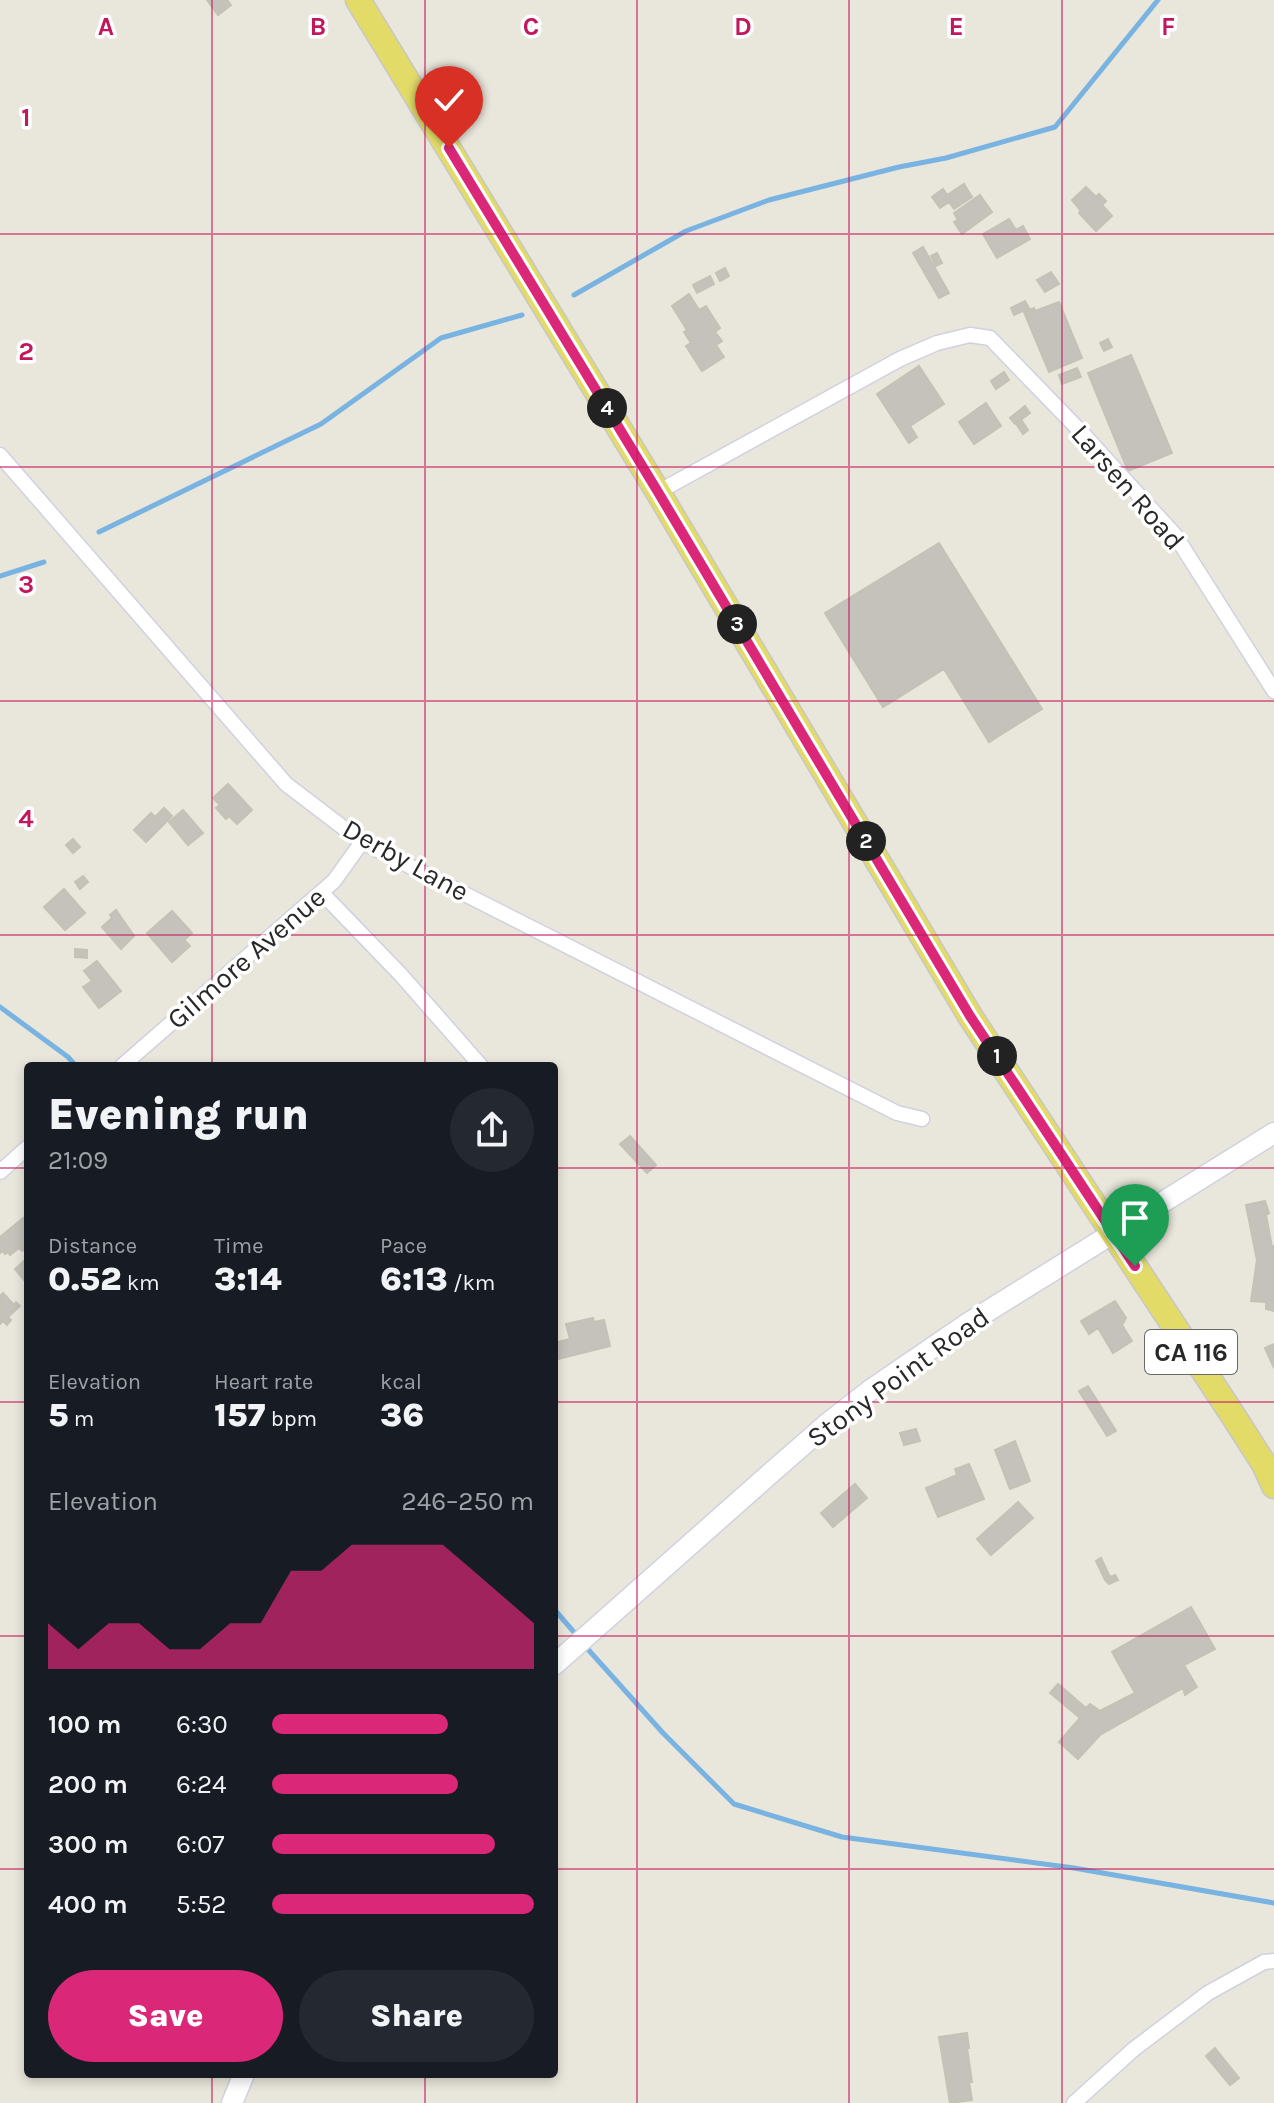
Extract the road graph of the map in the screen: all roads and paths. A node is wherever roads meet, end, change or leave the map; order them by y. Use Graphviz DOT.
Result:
graph roads {
  1 [pos="358,0"];
  2 [pos="0,455"];
  3 [pos="658,492"];
  4 [pos="1274,691"];
  5 [pos="362,842"];
  6 [pos="321,892"];
  7 [pos="127,1062"];
  8 [pos="477,1062"];
  9 [pos="922,1119"];
  10 [pos="1274,1133"];
  11 [pos="24,1151"];
  12 [pos="0,1172"];
  13 [pos="1112,1233"];
  14 [pos="1274,1486"];
  15 [pos="558,1661"];
  16 [pos="1274,1961"];
  17 [pos="242,2078"];
  18 [pos="232,2103"];
  19 [pos="1074,2103"];
  1 -- 3 [label="main road, CA 116"];
  2 -- 5 [label="street, Derby Lane"];
  3 -- 4 [label="street, Larsen Road"];
  3 -- 13 [label="main road, CA 116"];
  5 -- 6 [label="street, Gilmore Avenue"];
  5 -- 9 [label="street, Derby Lane"];
  6 -- 7 [label="street, Gilmore Avenue"];
  6 -- 8 [label="street"];
  10 -- 13 [label="main road, Stony Point Road"];
  11 -- 12 [label="street"];
  13 -- 14 [label="main road, CA 116"];
  13 -- 15 [label="main road, Stony Point Road"];
  16 -- 19 [label="street"];
  17 -- 18 [label="main road"];
}
